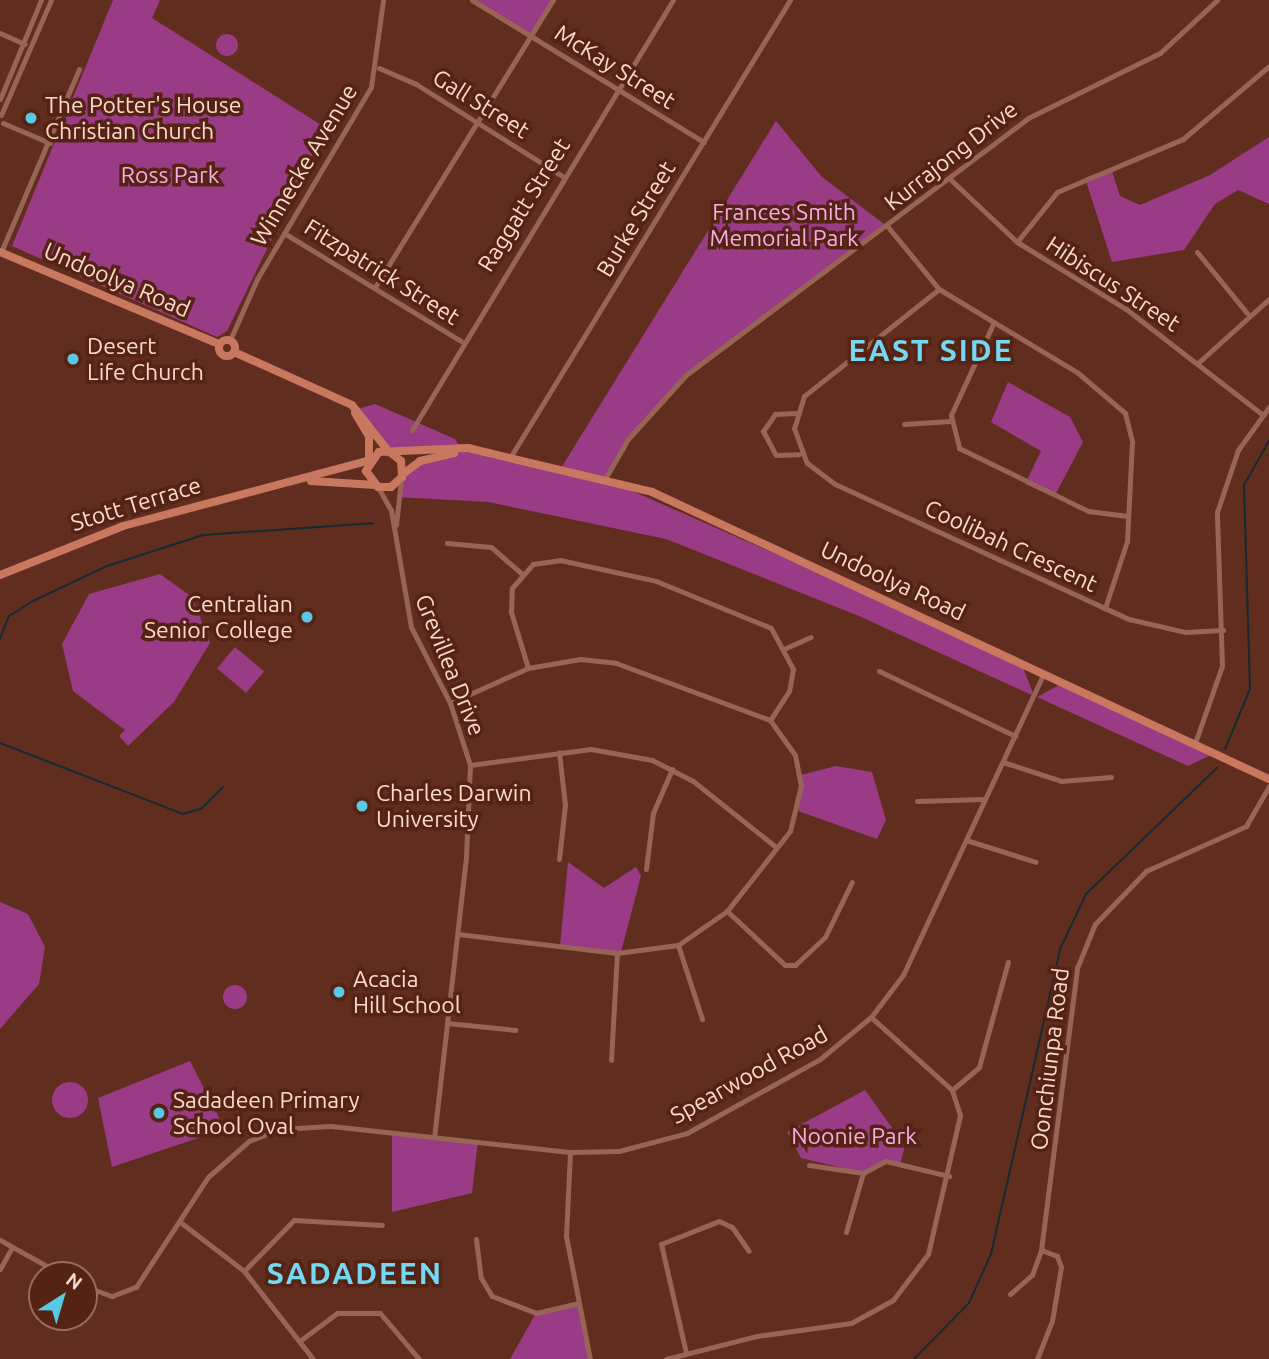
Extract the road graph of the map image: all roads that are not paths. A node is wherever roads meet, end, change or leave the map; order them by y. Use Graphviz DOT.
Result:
graph roads {
  1 [pos="41,0"];
  2 [pos="51,0"];
  3 [pos="383,0"];
  4 [pos="472,0"];
  5 [pos="553,0"];
  6 [pos="673,0"];
  7 [pos="790,0"];
  8 [pos="1217,0"];
  9 [pos="0,33"];
  10 [pos="531,35"];
  11 [pos="23,43"];
  12 [pos="31,47"];
  13 [pos="1269,66"];
  14 [pos="379,68"];
  15 [pos="79,69"];
  16 [pos="617,89"];
  17 [pos="0,99"];
  18 [pos="1,119"];
  19 [pos="477,123"];
  20 [pos="704,142"];
  21 [pos="50,143"];
  22 [pos="562,176"];
  23 [pos="951,180"];
  24 [pos="888,227"];
  25 [pos="284,233"];
  26 [pos="1017,242"];
  27 [pos="0,252"];
  28 [pos="1197,252"];
  29 [pos="374,287"];
  30 [pos="939,289"];
  31 [pos="1269,299"];
  32 [pos="1247,313"];
  33 [pos="993,324"];
  34 [pos="230,340"];
  35 [pos="461,341"];
  36 [pos="219,344"];
  37 [pos="234,352"];
  38 [pos="1199,362"];
  39 [pos="336,398"];
  40 [pos="1269,407"];
  41 [pos="796,413"];
  42 [pos="1262,414"];
  43 [pos="950,421"];
  44 [pos="904,424"];
  45 [pos="412,430"];
  46 [pos="389,452"];
  47 [pos="489,452"];
  48 [pos="799,454"];
  49 [pos="511,456"];
  50 [pos="368,461"];
  51 [pos="402,477"];
  52 [pos="605,480"];
  53 [pos="287,483"];
  54 [pos="377,486"];
  55 [pos="1128,516"];
  56 [pos="396,542"];
  57 [pos="447,543"];
  58 [pos="521,573"];
  59 [pos="0,575"];
  60 [pos="1105,608"];
  61 [pos="1223,630"];
  62 [pos="811,637"];
  63 [pos="786,648"];
  64 [pos="528,668"];
  65 [pos="879,671"];
  66 [pos="1044,673"];
  67 [pos="450,703"];
  68 [pos="770,720"];
  69 [pos="1015,736"];
  70 [pos="1195,743"];
  71 [pos="559,751"];
  72 [pos="1003,762"];
  73 [pos="470,765"];
  74 [pos="672,769"];
  75 [pos="1111,777"];
  76 [pos="1269,779"];
  77 [pos="1269,786"];
  78 [pos="983,799"];
  79 [pos="917,801"];
  80 [pos="966,839"];
  81 [pos="776,847"];
  82 [pos="559,859"];
  83 [pos="1036,862"];
  84 [pos="646,869"];
  85 [pos="852,882"];
  86 [pos="727,911"];
  87 [pos="458,934"];
  88 [pos="678,945"];
  89 [pos="617,953"];
  90 [pos="1008,962"];
  91 [pos="871,1017"];
  92 [pos="702,1018"];
  93 [pos="447,1023"];
  94 [pos="516,1030"];
  95 [pos="611,1060"];
  96 [pos="952,1090"];
  97 [pos="434,1136"];
  98 [pos="570,1152"];
  99 [pos="809,1165"];
  100 [pos="863,1173"];
  101 [pos="949,1176"];
  102 [pos="180,1222"];
  103 [pos="382,1225"];
  104 [pos="846,1232"];
  105 [pos="475,1239"];
  106 [pos="0,1240"];
  107 [pos="12,1247"];
  108 [pos="1041,1250"];
  109 [pos="749,1251"];
  110 [pos="38,1261"];
  111 [pos="0,1269"];
  112 [pos="244,1271"];
  113 [pos="98,1290"];
  114 [pos="1010,1294"];
  115 [pos="579,1303"];
  116 [pos="301,1340"];
  117 [pos="686,1353"];
  118 [pos="313,1359"];
  119 [pos="419,1359"];
  120 [pos="590,1359"];
  121 [pos="666,1359"];
  122 [pos="1037,1359"];
  1 -- 11 [label="street"];
  2 -- 12 [label="street"];
  3 -- 14 [label="street, Winnecke Avenue"];
  4 -- 10 [label="street, McKay Street"];
  5 -- 10 [label="street"];
  6 -- 16 [label="street, Raggatt Street"];
  7 -- 20 [label="street, Burke Street"];
  8 -- 23 [label="street, Kurrajong Drive"];
  9 -- 11 [label="street"];
  10 -- 16 [label="street, McKay Street"];
  10 -- 19 [label="street"];
  11 -- 12 [label="street"];
  11 -- 17 [label="street"];
  12 -- 18 [label="street"];
  13 -- 26 [label="street"];
  14 -- 19 [label="street, Gall Street"];
  14 -- 25 [label="street, Winnecke Avenue"];
  15 -- 21 [label="street"];
  16 -- 20 [label="street, McKay Street"];
  16 -- 22 [label="street, Raggatt Street"];
  18 -- 21 [label="street"];
  19 -- 22 [label="street, Gall Street"];
  19 -- 29 [label="street"];
  20 -- 49 [label="street, Burke Street"];
  21 -- 27 [label="street"];
  22 -- 35 [label="street, Raggatt Street"];
  23 -- 24 [label="street, Kurrajong Drive"];
  23 -- 26 [label="street, Hibiscus Street"];
  24 -- 30 [label="street"];
  24 -- 52 [label="street, Kurrajong Drive"];
  25 -- 29 [label="street, Fitzpatrick Street"];
  25 -- 34 [label="street, Winnecke Avenue"];
  26 -- 38 [label="street, Hibiscus Street"];
  27 -- 36 [label="main road, Undoolya Road"];
  28 -- 32 [label="street"];
  29 -- 35 [label="street, Fitzpatrick Street"];
  30 -- 33 [label="street"];
  30 -- 41 [label="street"];
  31 -- 32 [label="street"];
  32 -- 38 [label="street"];
  33 -- 43 [label="street"];
  33 -- 55 [label="street"];
  34 -- 36 [label="main road"];
  34 -- 37 [label="main road"];
  35 -- 45 [label="street, Raggatt Street"];
  36 -- 37 [label="main road, Undoolya Road"];
  37 -- 39 [label="main road"];
  38 -- 42 [label="street, Hibiscus Street"];
  39 -- 46 [label="main road"];
  39 -- 50 [label="main road"];
  40 -- 42 [label="street"];
  41 -- 48 [label="street"];
  41 -- 48 [label="street, Coolibah Crescent"];
  42 -- 61 [label="street"];
  43 -- 44 [label="street"];
  43 -- 55 [label="street"];
  46 -- 47 [label="main road, Undoolya Road"];
  46 -- 50 [label="main road, Undoolya Road"];
  46 -- 51 [label="main road"];
  47 -- 49 [label="main road, Undoolya Road"];
  47 -- 51 [label="main road, Undoolya Road"];
  48 -- 60 [label="street, Coolibah Crescent"];
  49 -- 52 [label="main road, Undoolya Road"];
  50 -- 53 [label="main road, Stott Terrace"];
  50 -- 54 [label="main road"];
  51 -- 54 [label="main road, Undoolya Road"];
  51 -- 56 [label="street, Grevillea Drive"];
  52 -- 66 [label="main road, Undoolya Road"];
  53 -- 54 [label="main road, Stott Terrace"];
  53 -- 59 [label="main road, Stott Terrace"];
  54 -- 56 [label="street, Grevillea Drive"];
  55 -- 60 [label="street"];
  56 -- 67 [label="street, Grevillea Drive"];
  57 -- 58 [label="street"];
  58 -- 63 [label="street"];
  58 -- 64 [label="street"];
  60 -- 61 [label="street, Coolibah Crescent"];
  61 -- 70 [label="street"];
  62 -- 63 [label="street"];
  63 -- 68 [label="street"];
  64 -- 67 [label="street"];
  64 -- 68 [label="street"];
  65 -- 69 [label="street"];
  66 -- 69 [label="street, Spearwood Road"];
  66 -- 70 [label="main road, Undoolya Road"];
  67 -- 73 [label="street, Grevillea Drive"];
  68 -- 81 [label="street"];
  69 -- 72 [label="street, Spearwood Road"];
  70 -- 76 [label="main road, Undoolya Road"];
  71 -- 73 [label="street"];
  71 -- 74 [label="street"];
  71 -- 82 [label="street"];
  72 -- 75 [label="street"];
  72 -- 78 [label="street, Spearwood Road"];
  73 -- 87 [label="street, Grevillea Drive"];
  74 -- 81 [label="street"];
  74 -- 84 [label="street"];
  77 -- 108 [label="street, Oonchiunpa Road"];
  78 -- 79 [label="street"];
  78 -- 80 [label="street, Spearwood Road"];
  80 -- 83 [label="street"];
  80 -- 91 [label="street, Spearwood Road"];
  81 -- 86 [label="street"];
  85 -- 86 [label="street"];
  86 -- 88 [label="street"];
  87 -- 89 [label="street"];
  87 -- 93 [label="street, Grevillea Drive"];
  88 -- 89 [label="street"];
  88 -- 92 [label="street"];
  89 -- 95 [label="street"];
  90 -- 96 [label="street"];
  91 -- 96 [label="street"];
  91 -- 98 [label="street, Spearwood Road"];
  93 -- 94 [label="street"];
  93 -- 97 [label="street, Grevillea Drive"];
  96 -- 101 [label="street"];
  97 -- 98 [label="street, Spearwood Road"];
  97 -- 102 [label="street, Spearwood Road"];
  98 -- 115 [label="street"];
  99 -- 100 [label="street"];
  100 -- 101 [label="street"];
  100 -- 104 [label="street"];
  101 -- 117 [label="street"];
  102 -- 112 [label="street"];
  102 -- 113 [label="street, Spearwood Road"];
  103 -- 112 [label="street"];
  105 -- 115 [label="street"];
  106 -- 107 [label="street"];
  107 -- 110 [label="street"];
  107 -- 111 [label="street"];
  108 -- 114 [label="street, Oonchiunpa Road"];
  108 -- 122 [label="street"];
  109 -- 117 [label="street"];
  112 -- 116 [label="street"];
  115 -- 120 [label="street"];
  116 -- 118 [label="street"];
  116 -- 119 [label="street"];
  117 -- 121 [label="street"];
}
